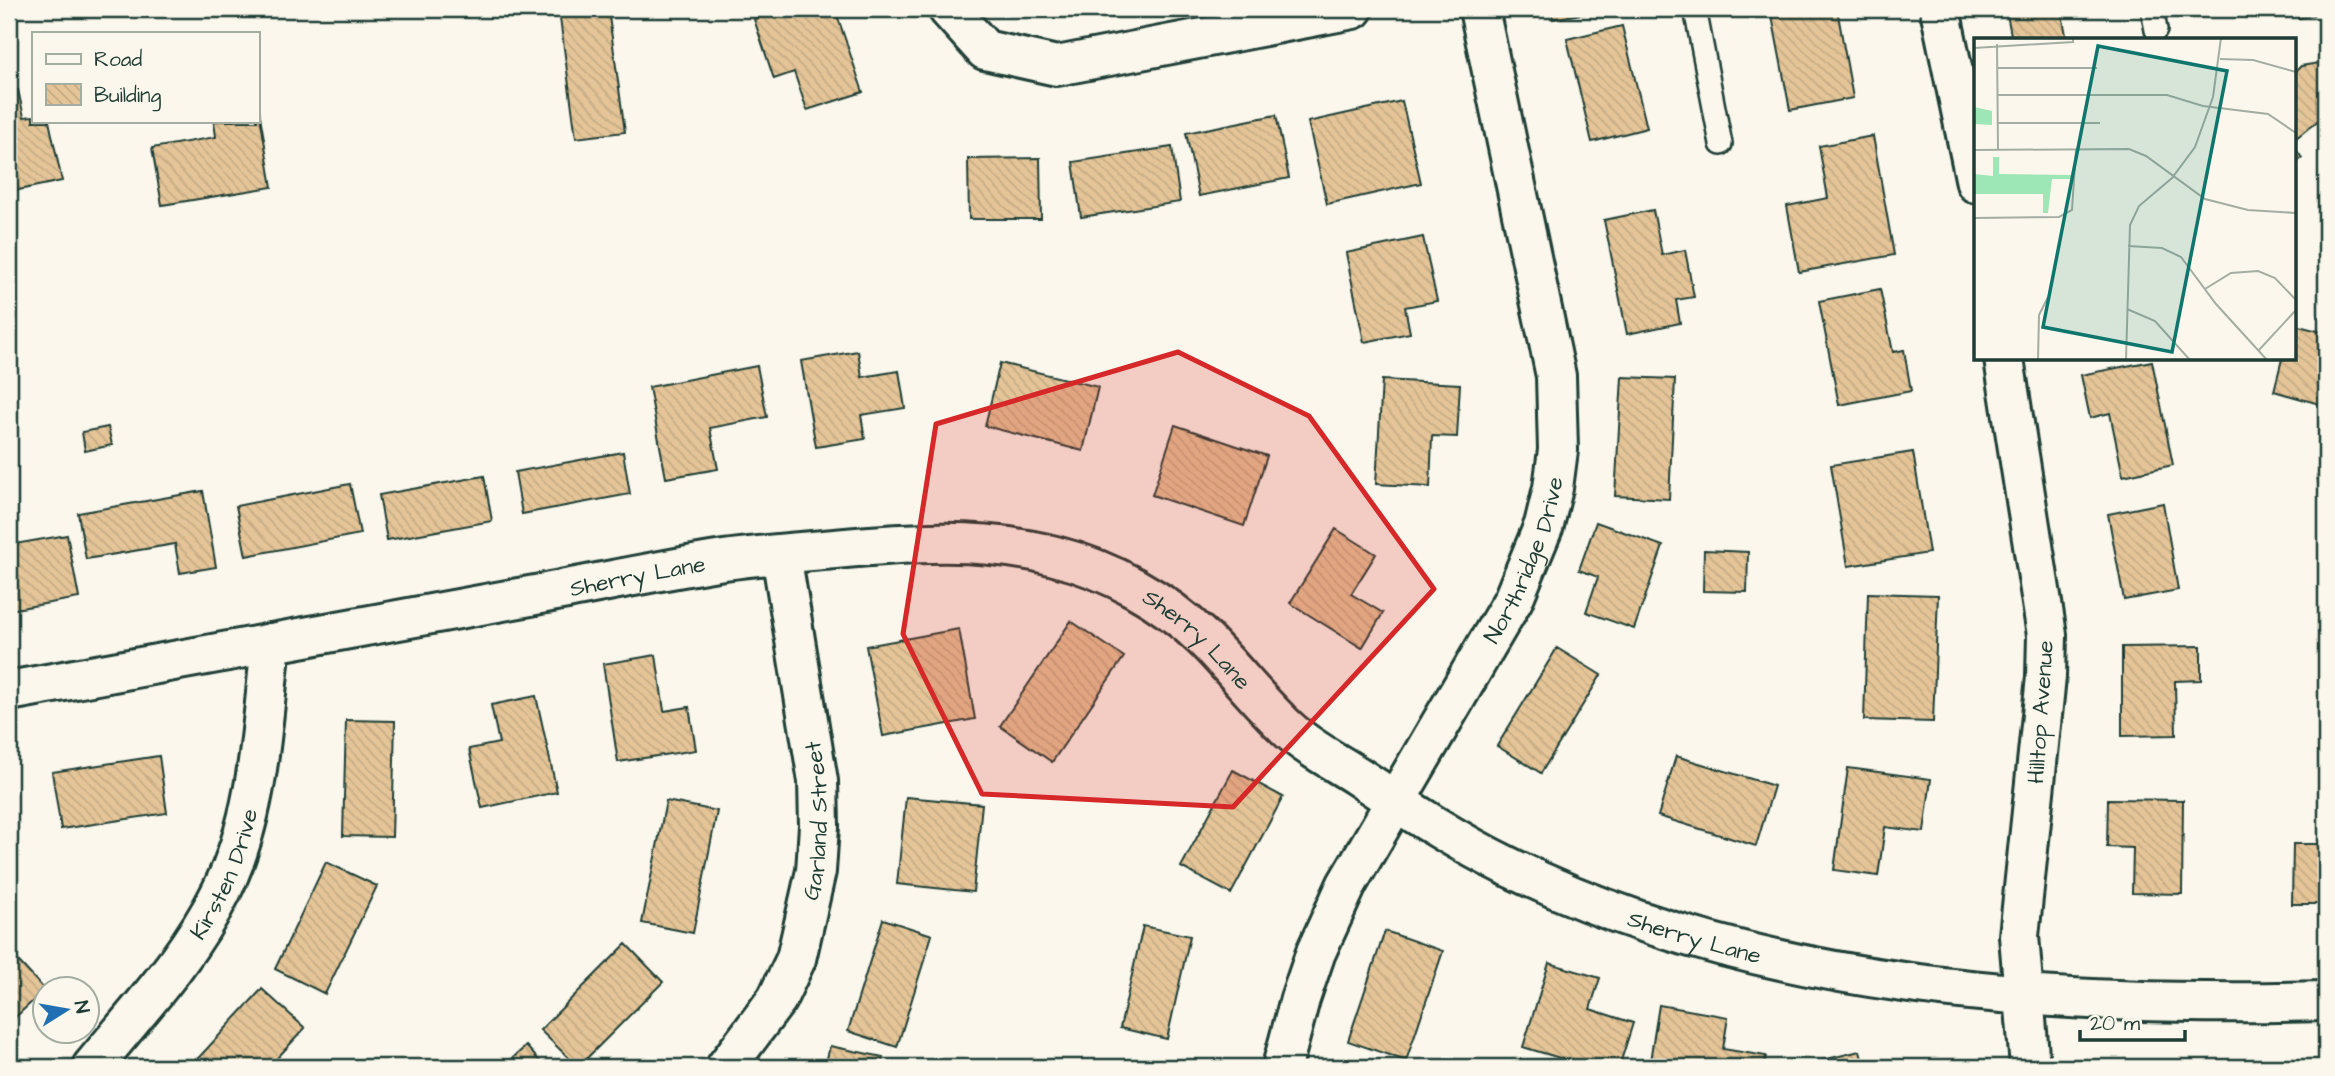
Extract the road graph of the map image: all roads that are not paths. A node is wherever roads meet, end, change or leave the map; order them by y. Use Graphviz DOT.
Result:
graph roads {
  1 [pos="948,9"];
  2 [pos="1353,9"];
  3 [pos="1479,9"];
  4 [pos="1695,9"];
  5 [pos="1940,9"];
  6 [pos="2152,9"];
  7 [pos="2157,30"];
  8 [pos="1721,144"];
  9 [pos="1974,173"];
  10 [pos="2004,360"];
  11 [pos="781,554"];
  12 [pos="271,643"];
  13 [pos="9,691"];
  14 [pos="1395,801"];
  15 [pos="2022,996"];
  16 [pos="2326,1001"];
  17 [pos="92,1067"];
  18 [pos="726,1067"];
  19 [pos="1282,1067"];
  20 [pos="2029,1067"];
  1 -- 2 [label="street"];
  3 -- 14 [label="street, Northridge Drive"];
  4 -- 8 [label="lane"];
  5 -- 9 [label="street"];
  6 -- 7 [label="lane"];
  10 -- 15 [label="street, Hilltop Avenue"];
  11 -- 12 [label="street, Sherry Lane"];
  11 -- 14 [label="street, Sherry Lane"];
  11 -- 18 [label="street, Garland Street"];
  12 -- 13 [label="street, Sherry Lane"];
  12 -- 17 [label="street, Kirsten Drive"];
  14 -- 15 [label="street, Sherry Lane"];
  14 -- 19 [label="street, Northridge Drive"];
  15 -- 16 [label="street, Sherry Lane"];
  15 -- 20 [label="street, Hilltop Avenue"];
}
